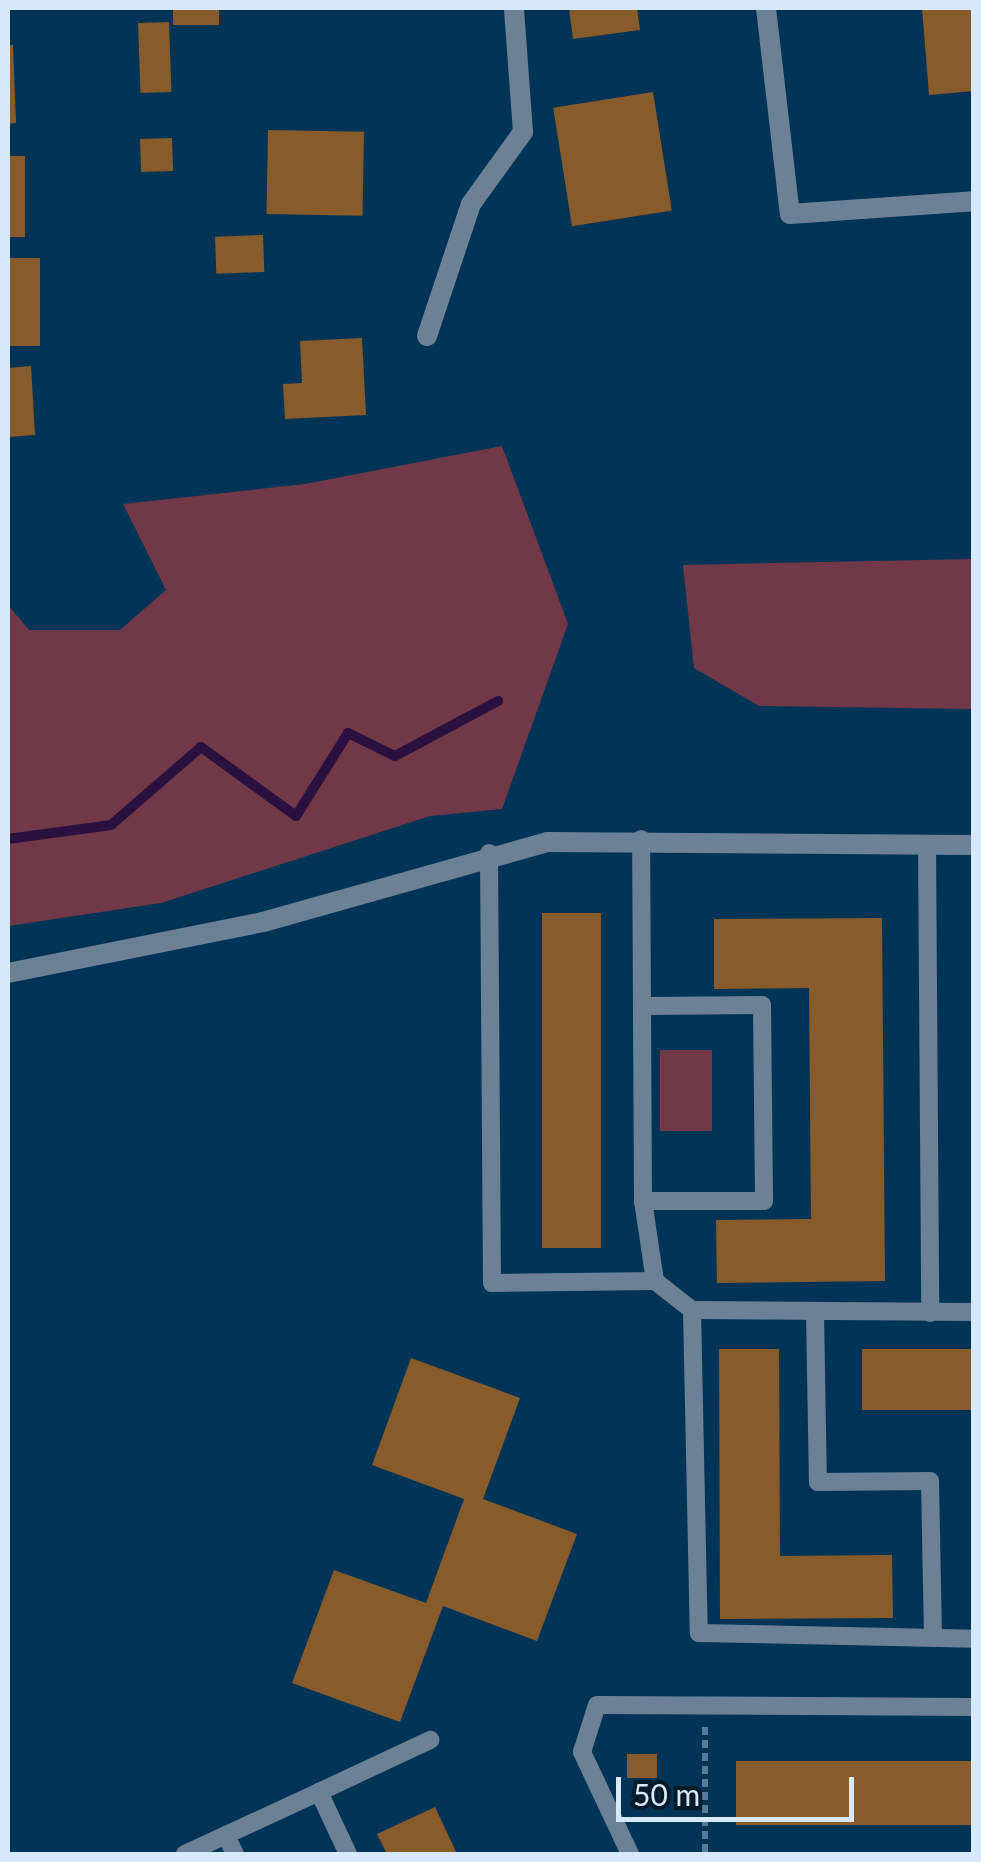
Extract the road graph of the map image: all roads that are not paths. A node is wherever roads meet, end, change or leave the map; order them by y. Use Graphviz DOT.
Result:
graph roads {
  1 [pos="514,8"];
  2 [pos="766,8"];
  3 [pos="974,201"];
  4 [pos="426,336"];
  5 [pos="641,839"];
  6 [pos="927,844"];
  7 [pos="974,845"];
  8 [pos="489,857"];
  9 [pos="518,860"];
  10 [pos="8,973"];
  11 [pos="642,1006"];
  12 [pos="644,1201"];
  13 [pos="655,1281"];
  14 [pos="692,1310"];
  15 [pos="930,1312"];
  16 [pos="974,1312"];
  17 [pos="815,1314"];
  18 [pos="933,1638"];
  19 [pos="974,1639"];
  20 [pos="974,1707"];
  21 [pos="430,1740"];
  22 [pos="319,1792"];
  23 [pos="226,1836"];
  24 [pos="186,1854"];
  25 [pos="236,1854"];
  26 [pos="348,1854"];
  27 [pos="630,1854"];
  1 -- 4 [label="street"];
  2 -- 3 [label="street"];
  5 -- 6 [label="street"];
  5 -- 8 [label="street"];
  5 -- 11 [label="lane"];
  6 -- 7 [label="street"];
  6 -- 15 [label="lane"];
  8 -- 9 [label="lane"];
  8 -- 10 [label="street"];
  8 -- 13 [label="lane"];
  11 -- 12 [label="lane"];
  11 -- 12 [label="lane"];
  12 -- 13 [label="lane"];
  13 -- 14 [label="lane"];
  14 -- 17 [label="lane"];
  14 -- 18 [label="lane"];
  15 -- 16 [label="lane"];
  15 -- 17 [label="lane"];
  17 -- 18 [label="lane"];
  18 -- 19 [label="lane"];
  20 -- 27 [label="lane"];
  21 -- 22 [label="lane"];
  22 -- 23 [label="lane"];
  22 -- 26 [label="lane"];
  23 -- 24 [label="lane"];
  23 -- 25 [label="lane"];
}
